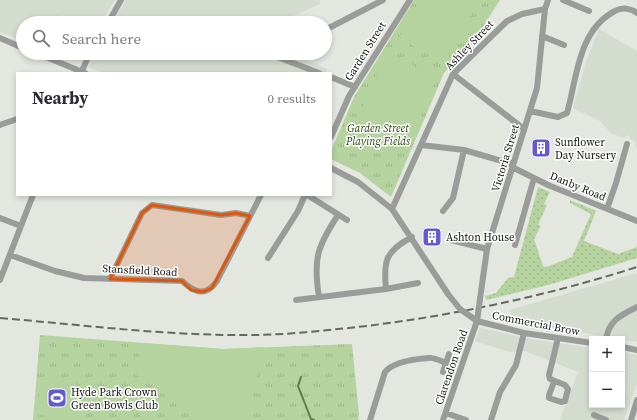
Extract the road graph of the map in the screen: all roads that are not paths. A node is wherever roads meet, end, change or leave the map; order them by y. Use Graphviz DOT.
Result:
graph roads {
  1 [pos="121,0"];
  2 [pos="383,0"];
  3 [pos="410,0"];
  4 [pos="548,0"];
  5 [pos="563,0"];
  6 [pos="545,8"];
  7 [pos="589,11"];
  8 [pos="637,13"];
  9 [pos="112,16"];
  10 [pos="332,26"];
  11 [pos="542,36"];
  12 [pos="0,38"];
  13 [pos="16,45"];
  14 [pos="564,45"];
  15 [pos="52,60"];
  16 [pos="88,60"];
  17 [pos="291,60"];
  18 [pos="81,72"];
  19 [pos="83,72"];
  20 [pos="318,72"];
  21 [pos="453,74"];
  22 [pos="332,78"];
  23 [pos="355,87"];
  24 [pos="530,110"];
  25 [pos="16,119"];
  26 [pos="0,125"];
  27 [pos="524,129"];
  28 [pos="332,135"];
  29 [pos="626,144"];
  30 [pos="421,146"];
  31 [pos="464,150"];
  32 [pos="512,166"];
  33 [pos="332,169"];
  34 [pos="534,178"];
  35 [pos="33,196"];
  36 [pos="260,196"];
  37 [pos="307,196"];
  38 [pos="392,209"];
  39 [pos="607,209"];
  40 [pos="443,211"];
  41 [pos="338,214"];
  42 [pos="250,216"];
  43 [pos="0,218"];
  44 [pos="347,220"];
  45 [pos="637,221"];
  46 [pos="21,226"];
  47 [pos="412,237"];
  48 [pos="451,240"];
  49 [pos="515,245"];
  50 [pos="487,249"];
  51 [pos="10,255"];
  52 [pos="268,258"];
  53 [pos="110,279"];
  54 [pos="0,280"];
  55 [pos="418,283"];
  56 [pos="386,289"];
  57 [pos="319,297"];
  58 [pos="296,300"];
  59 [pos="637,307"];
  60 [pos="477,321"];
  61 [pos="524,333"];
  62 [pos="607,336"];
  63 [pos="558,338"];
  64 [pos="589,343"];
  65 [pos="625,348"];
  66 [pos="637,350"];
  67 [pos="449,354"];
  68 [pos="446,363"];
  69 [pos="443,372"];
  70 [pos="554,382"];
  71 [pos="637,400"];
  72 [pos="446,413"];
  73 [pos="594,415"];
  74 [pos="370,420"];
  75 [pos="444,420"];
  76 [pos="466,420"];
  77 [pos="491,420"];
  78 [pos="606,420"];
  79 [pos="631,420"];
  1 -- 9 [label="street"];
  2 -- 10 [label="street"];
  3 -- 23 [label="street, Garden Street"];
  4 -- 6 [label="street, Victoria Street"];
  5 -- 7 [label="street"];
  6 -- 11 [label="street, Victoria Street"];
  6 -- 21 [label="street, Ashley Street"];
  8 -- 24 [label="street"];
  11 -- 14 [label="street"];
  11 -- 24 [label="street, Victoria Street"];
  12 -- 13 [label="street"];
  15 -- 18 [label="street"];
  16 -- 19 [label="street"];
  17 -- 20 [label="street"];
  21 -- 27 [label="street"];
  21 -- 30 [label="street, Ashley Street"];
  22 -- 23 [label="street"];
  23 -- 28 [label="street, Garden Street"];
  24 -- 27 [label="street, Victoria Street"];
  25 -- 26 [label="street"];
  27 -- 32 [label="street, Victoria Street"];
  29 -- 39 [label="street"];
  30 -- 31 [label="street, Danby Road"];
  30 -- 38 [label="street, Ashley Street"];
  31 -- 32 [label="street, Danby Road"];
  31 -- 40 [label="street"];
  32 -- 34 [label="street, Danby Road"];
  32 -- 50 [label="street, Victoria Street"];
  33 -- 38 [label="street, Commercial Brow"];
  34 -- 39 [label="street, Danby Road"];
  34 -- 49 [label="street"];
  35 -- 46 [label="street"];
  36 -- 42 [label="street, Stansfield Road"];
  37 -- 41 [label="street"];
  37 -- 52 [label="street"];
  38 -- 47 [label="street, Commercial Brow"];
  39 -- 45 [label="street, Danby Road"];
  41 -- 44 [label="street"];
  41 -- 57 [label="street"];
  42 -- 53 [label="street"];
  42 -- 53 [label="street, Stansfield Road"];
  43 -- 46 [label="street"];
  46 -- 51 [label="street"];
  47 -- 56 [label="street"];
  47 -- 60 [label="street, Commercial Brow, bridge"];
  48 -- 50 [label="street"];
  50 -- 60 [label="street, Victoria Street, bridge"];
  51 -- 53 [label="street, Stansfield Road"];
  51 -- 54 [label="street"];
  55 -- 56 [label="street"];
  56 -- 57 [label="street"];
  57 -- 58 [label="street"];
  59 -- 62 [label="street"];
  60 -- 61 [label="street, Commercial Brow"];
  60 -- 72 [label="street, Clarendon Road"];
  61 -- 63 [label="street, Commercial Brow"];
  61 -- 77 [label="street"];
  63 -- 64 [label="street, Commercial Brow"];
  63 -- 70 [label="street"];
  65 -- 66 [label="street"];
  67 -- 68 [label="street"];
  68 -- 69 [label="street"];
  68 -- 74 [label="street"];
  71 -- 79 [label="street"];
  72 -- 75 [label="street, Clarendon Road"];
  72 -- 76 [label="street"];
  73 -- 78 [label="street"];
}
